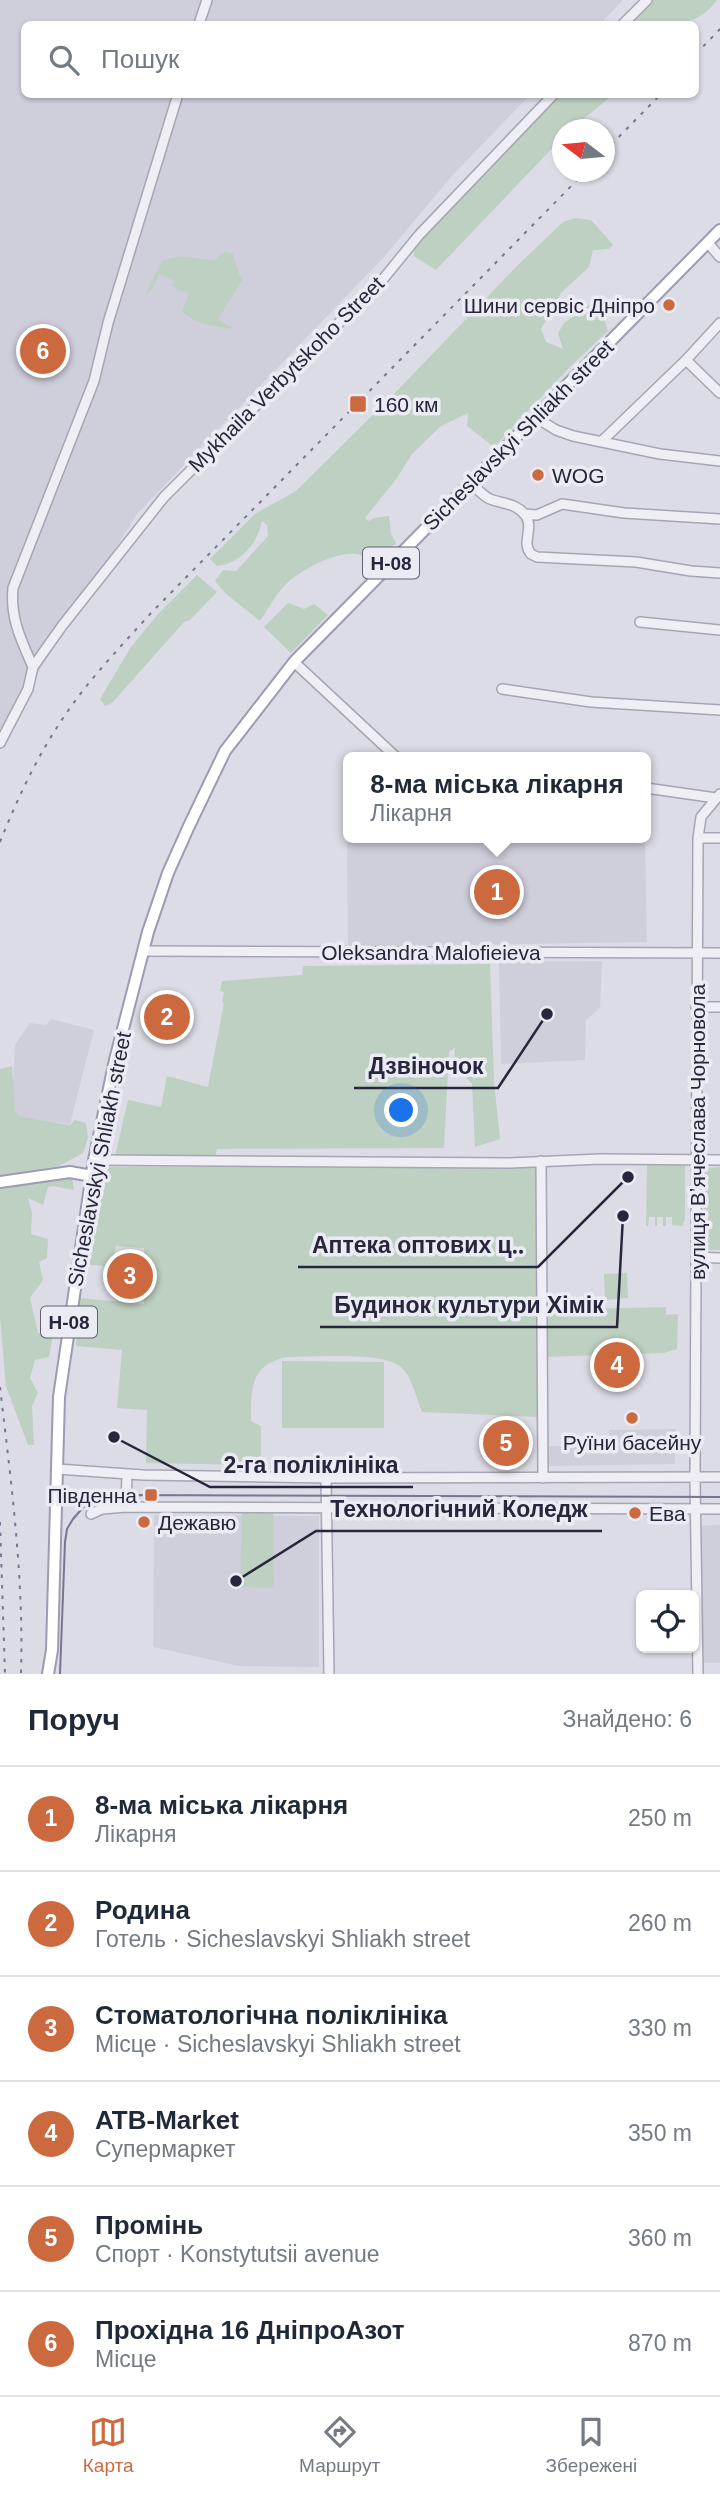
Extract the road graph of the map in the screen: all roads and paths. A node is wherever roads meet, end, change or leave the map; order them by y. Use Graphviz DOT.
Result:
graph roads {
  1 [pos="207,0"];
  2 [pos="647,0"];
  3 [pos="200,21"];
  4 [pos="625,21"];
  5 [pos="177,98"];
  6 [pos="550,98"];
  7 [pos="720,230"];
  8 [pos="708,243"];
  9 [pos="720,257"];
  10 [pos="720,323"];
  11 [pos="686,360"];
  12 [pos="720,393"];
  13 [pos="535,417"];
  14 [pos="602,442"];
  15 [pos="720,461"];
  16 [pos="476,488"];
  17 [pos="524,514"];
  18 [pos="720,519"];
  19 [pos="715,573"];
  20 [pos="640,622"];
  21 [pos="720,630"];
  22 [pos="294,662"];
  23 [pos="33,667"];
  24 [pos="502,689"];
  25 [pos="720,710"];
  26 [pos="0,743"];
  27 [pos="391,752"];
  28 [pos="651,789"];
  29 [pos="718,796"];
  30 [pos="698,838"];
  31 [pos="720,838"];
  32 [pos="143,951"];
  33 [pos="699,953"];
  34 [pos="720,953"];
  35 [pos="696,1007"];
  36 [pos="720,1007"];
  37 [pos="94,1160"];
  38 [pos="697,1160"];
  39 [pos="720,1160"];
  40 [pos="541,1161"];
  41 [pos="92,1175"];
  42 [pos="0,1182"];
  43 [pos="696,1257"];
  44 [pos="720,1258"];
  45 [pos="57,1469"];
  46 [pos="127,1474"];
  47 [pos="326,1478"];
  48 [pos="543,1478"];
  49 [pos="695,1478"];
  50 [pos="720,1478"];
  51 [pos="126,1507"];
  52 [pos="328,1508"];
  53 [pos="696,1509"];
  54 [pos="720,1509"];
  55 [pos="91,1514"];
  56 [pos="48,1674"];
  57 [pos="329,1674"];
  58 [pos="698,1674"];
  1 -- 3 [label="street"];
  2 -- 4 [label="street"];
  5 -- 23 [label="street"];
  6 -- 23 [label="street, Mykhaila Verbytskoho Street"];
  7 -- 8 [label="main road, Sicheslavskyi Shliakh street / Н-08"];
  8 -- 9 [label="street"];
  8 -- 13 [label="main road, Sicheslavskyi Shliakh street / Н-08"];
  10 -- 11 [label="street"];
  11 -- 12 [label="street"];
  11 -- 14 [label="street"];
  13 -- 14 [label="street"];
  13 -- 22 [label="main road, Sicheslavskyi Shliakh street / Н-08"];
  14 -- 15 [label="street"];
  16 -- 17 [label="street"];
  17 -- 18 [label="street"];
  17 -- 19 [label="street"];
  20 -- 21 [label="street"];
  22 -- 27 [label="street"];
  22 -- 32 [label="main road, Sicheslavskyi Shliakh street / Н-08"];
  23 -- 26 [label="street, Mykhaila Verbytskoho Street"];
  24 -- 25 [label="street"];
  28 -- 29 [label="street"];
  29 -- 30 [label="street, вулиця Вʼячеслава Чорновола"];
  30 -- 31 [label="street"];
  30 -- 33 [label="street, вулиця Вʼячеслава Чорновола"];
  32 -- 33 [label="street, Oleksandra Malofieieva"];
  32 -- 37 [label="main road, Sicheslavskyi Shliakh street / Н-08"];
  33 -- 34 [label="street, Oleksandra Malofieieva"];
  33 -- 35 [label="street, вулиця Вʼячеслава Чорновола"];
  35 -- 36 [label="street"];
  35 -- 38 [label="street, вулиця Вʼячеслава Чорновола"];
  37 -- 40 [label="street"];
  37 -- 41 [label="main road, Sicheslavskyi Shliakh street / Н-08"];
  38 -- 39 [label="street"];
  38 -- 40 [label="street"];
  38 -- 43 [label="street, вулиця Вʼячеслава Чорновола"];
  40 -- 48 [label="street"];
  41 -- 42 [label="main road"];
  41 -- 45 [label="main road, Sicheslavskyi Shliakh street / Н-08"];
  43 -- 44 [label="street"];
  43 -- 49 [label="street, вулиця Вʼячеслава Чорновола"];
  45 -- 46 [label="street"];
  45 -- 56 [label="main road, Sicheslavskyi Shliakh street / Н-08"];
  46 -- 47 [label="street"];
  46 -- 51 [label="street"];
  47 -- 48 [label="street"];
  47 -- 52 [label="street"];
  48 -- 49 [label="street"];
  49 -- 50 [label="street"];
  49 -- 53 [label="street, вулиця Вʼячеслава Чорновола"];
  51 -- 52 [label="street"];
  51 -- 55 [label="street"];
  52 -- 53 [label="street"];
  52 -- 57 [label="street"];
  53 -- 54 [label="street"];
  53 -- 58 [label="street, вулиця Вʼячеслава Чорновола"];
}
